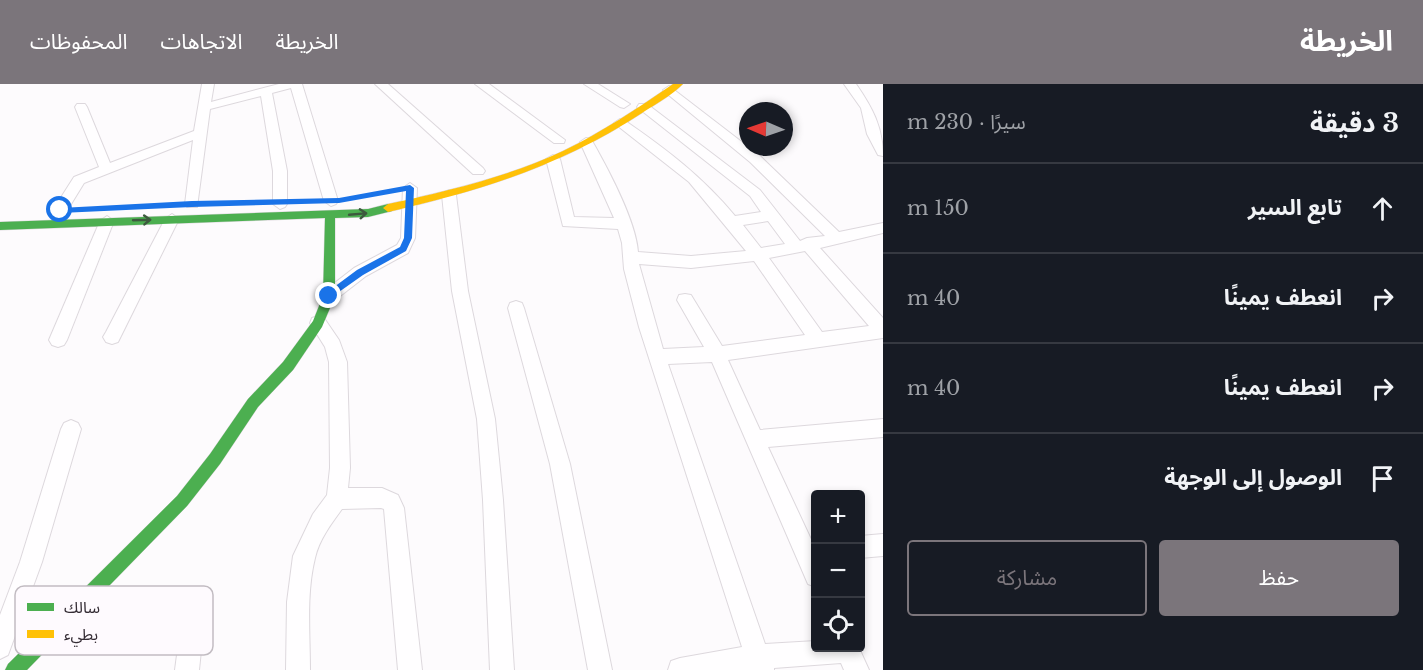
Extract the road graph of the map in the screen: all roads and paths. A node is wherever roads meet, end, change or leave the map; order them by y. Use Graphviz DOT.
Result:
graph roads {
  1 [pos="208,84"];
  2 [pos="295,84"];
  3 [pos="381,84"];
  4 [pos="508,84"];
  5 [pos="590,84"];
  6 [pos="656,84"];
  7 [pos="850,84"];
  8 [pos="674,87"];
  9 [pos="487,88"];
  10 [pos="266,92"];
  11 [pos="624,104"];
  12 [pos="81,107"];
  13 [pos="205,107"];
  14 [pos="643,108"];
  15 [pos="620,123"];
  16 [pos="200,132"];
  17 [pos="586,142"];
  18 [pos="549,148"];
  19 [pos="883,152"];
  20 [pos="106,170"];
  21 [pos="478,171"];
  22 [pos="459,176"];
  23 [pos="391,192"];
  24 [pos="413,192"];
  25 [pos="449,195"];
  26 [pos="350,199"];
  27 [pos="331,201"];
  28 [pos="192,204"];
  29 [pos="226,204"];
  30 [pos="280,204"];
  31 [pos="159,206"];
  32 [pos="60,210"];
  33 [pos="0,213"];
  34 [pos="772,214"];
  35 [pos="330,216"];
  36 [pos="172,219"];
  37 [pos="107,221"];
  38 [pos="730,222"];
  39 [pos="624,224"];
  40 [pos="0,226"];
  41 [pos="883,228"];
  42 [pos="836,238"];
  43 [pos="801,244"];
  44 [pos="757,254"];
  45 [pos="632,257"];
  46 [pos="329,296"];
  47 [pos="685,300"];
  48 [pos="516,308"];
  49 [pos="318,323"];
  50 [pos="883,331"];
  51 [pos="112,337"];
  52 [pos="58,340"];
  53 [pos="819,341"];
  54 [pos="717,354"];
  55 [pos="657,357"];
  56 [pos="883,428"];
  57 [pos="71,429"];
  58 [pos="756,439"];
  59 [pos="337,499"];
  60 [pos="883,545"];
  61 [pos="865,547"];
  62 [pos="810,551"];
  63 [pos="23,586"];
  64 [pos="98,586"];
  65 [pos="15,607"];
  66 [pos="0,647"];
  67 [pos="29,655"];
  68 [pos="189,655"];
  69 [pos="850,656"];
  70 [pos="760,663"];
  71 [pos="14,670"];
  72 [pos="187,670"];
  73 [pos="298,670"];
  74 [pos="410,670"];
  75 [pos="502,670"];
  76 [pos="600,670"];
  77 [pos="680,670"];
  1 -- 13 [label="street"];
  2 -- 10 [label="street"];
  2 -- 27 [label="street"];
  3 -- 21 [label="street"];
  4 -- 9 [label="street"];
  5 -- 11 [label="street"];
  6 -- 11 [label="main road"];
  7 -- 19 [label="street"];
  8 -- 14 [label="main road"];
  8 -- 42 [label="street"];
  9 -- 18 [label="street"];
  10 -- 13 [label="street"];
  10 -- 30 [label="street"];
  11 -- 18 [label="main road"];
  12 -- 20 [label="street"];
  13 -- 16 [label="street"];
  14 -- 15 [label="main road"];
  14 -- 34 [label="street"];
  15 -- 17 [label="main road"];
  15 -- 38 [label="street"];
  16 -- 20 [label="street"];
  16 -- 28 [label="street"];
  17 -- 18 [label="main road"];
  17 -- 39 [label="street"];
  18 -- 21 [label="main road"];
  18 -- 25 [label="main road"];
  18 -- 39 [label="street"];
  20 -- 32 [label="street"];
  21 -- 22 [label="main road"];
  23 -- 24 [label="main road"];
  24 -- 25 [label="main road"];
  35 -- 24 [label="main road, one-way"];
  24 -- 46 [label="street"];
  25 -- 75 [label="street"];
  26 -- 27 [label="main road"];
  27 -- 30 [label="main road"];
  29 -- 30 [label="main road"];
  31 -- 32 [label="main road"];
  32 -- 33 [label="main road"];
  34 -- 38 [label="street"];
  34 -- 43 [label="street"];
  35 -- 36 [label="main road"];
  35 -- 46 [label="main road"];
  37 -- 36 [label="main road, one-way"];
  36 -- 51 [label="street"];
  37 -- 40 [label="main road"];
  37 -- 52 [label="street"];
  38 -- 44 [label="street"];
  39 -- 45 [label="street"];
  41 -- 42 [label="street"];
  42 -- 43 [label="street"];
  43 -- 44 [label="street"];
  43 -- 50 [label="street"];
  44 -- 45 [label="street"];
  44 -- 53 [label="street"];
  45 -- 55 [label="street"];
  46 -- 49 [label="main road"];
  47 -- 54 [label="street"];
  48 -- 76 [label="street"];
  49 -- 59 [label="street"];
  49 -- 64 [label="main road"];
  50 -- 53 [label="street"];
  53 -- 54 [label="street"];
  54 -- 55 [label="street"];
  54 -- 58 [label="street"];
  55 -- 70 [label="street"];
  56 -- 58 [label="street"];
  57 -- 63 [label="street"];
  58 -- 62 [label="street"];
  59 -- 73 [label="street"];
  59 -- 74 [label="street"];
  60 -- 61 [label="street"];
  65 -- 66 [label="street"];
  67 -- 71 [label="main road"];
  68 -- 72 [label="street"];
  69 -- 70 [label="street"];
  70 -- 77 [label="street"];
}
